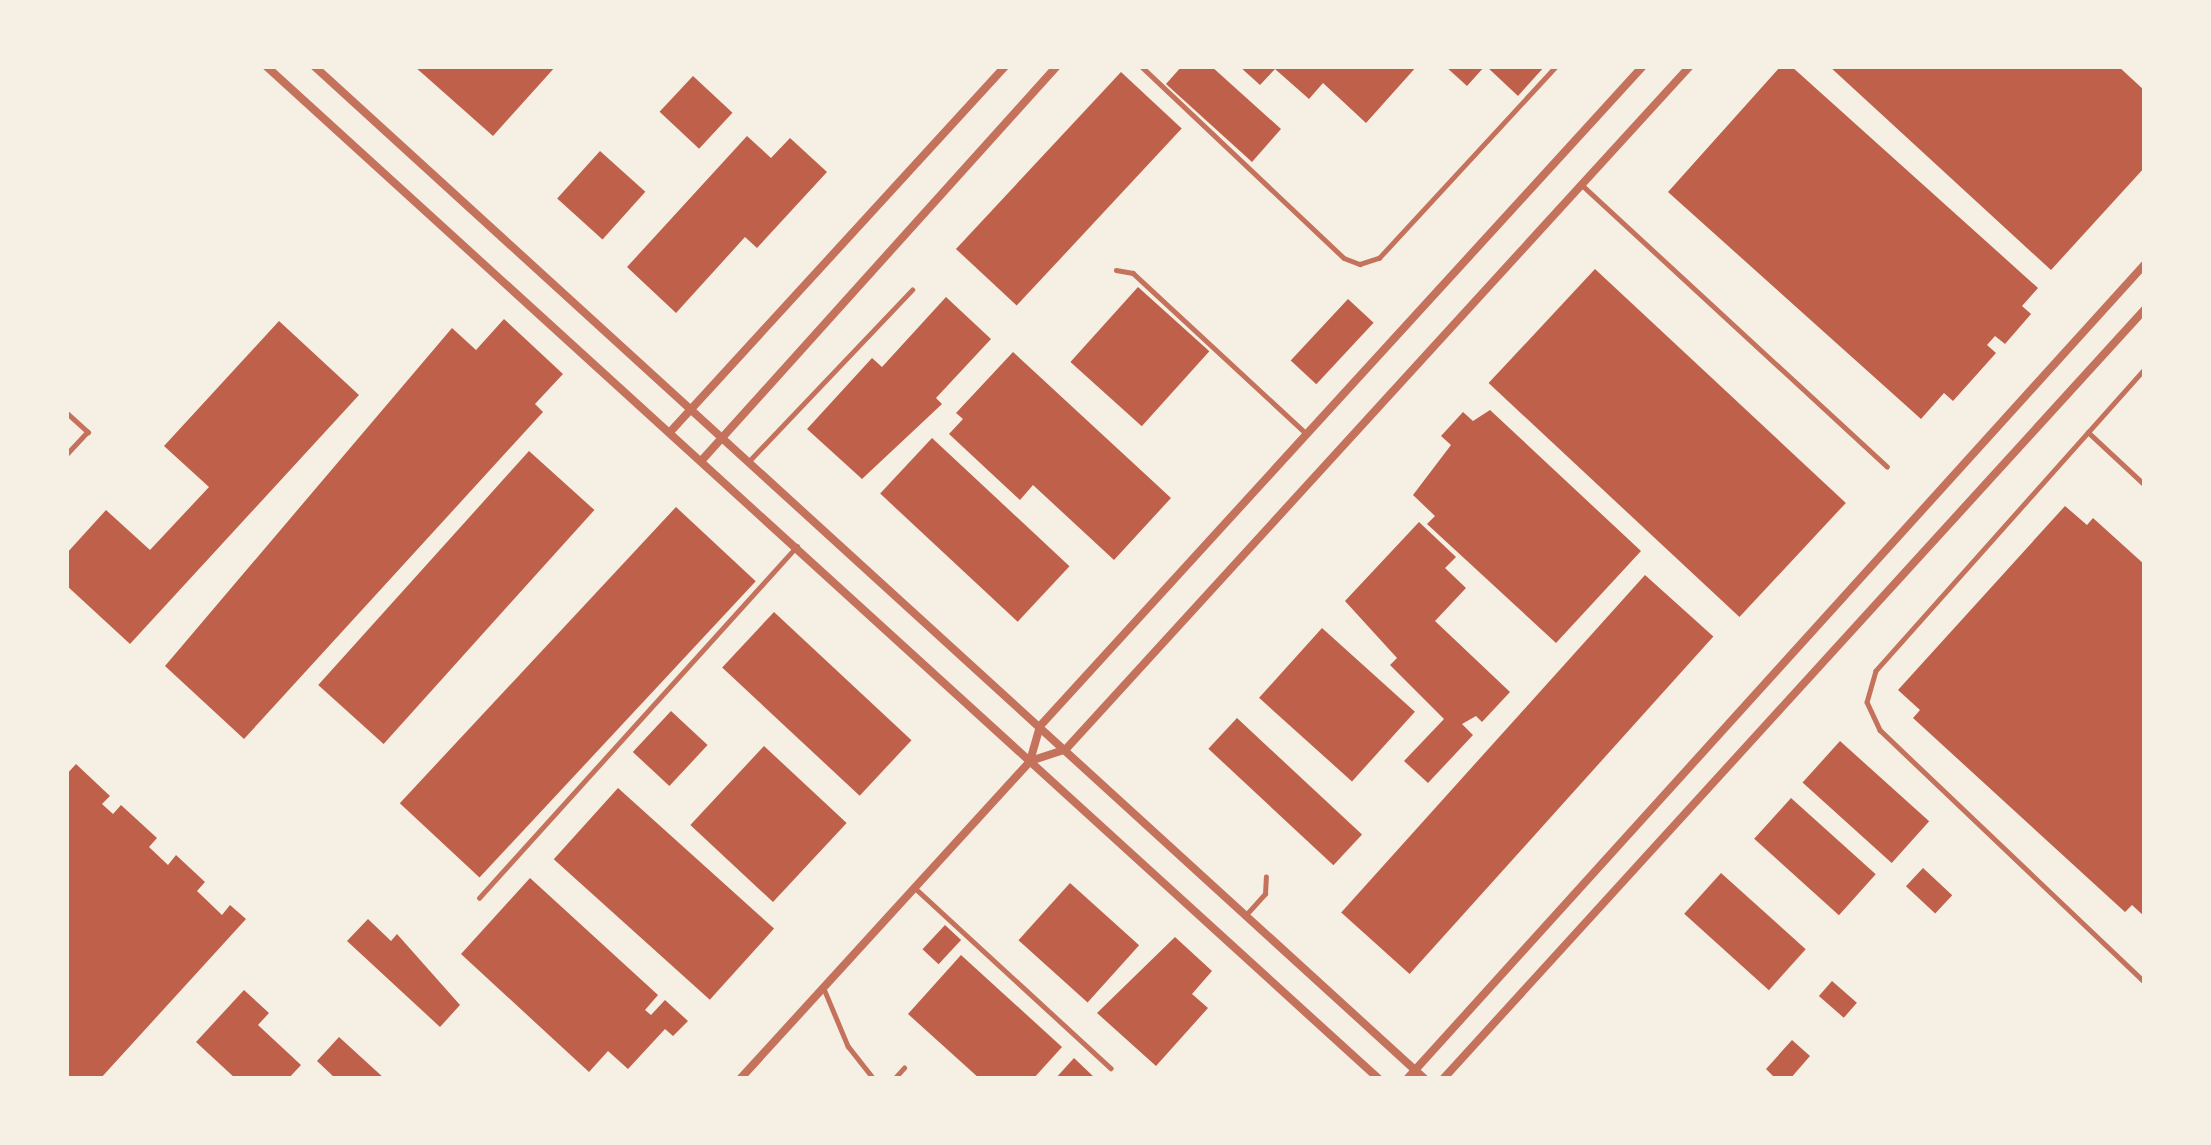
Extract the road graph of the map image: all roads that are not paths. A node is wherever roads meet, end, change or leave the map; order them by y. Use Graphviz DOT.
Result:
graph roads {
  1 [pos="266,66"];
  2 [pos="314,66"];
  3 [pos="1005,66"];
  4 [pos="1057,66"];
  5 [pos="1141,66"];
  6 [pos="1556,66"];
  7 [pos="1643,66"];
  8 [pos="1690,66"];
  9 [pos="1582,185"];
  10 [pos="2145,264"];
  11 [pos="1116,270"];
  12 [pos="912,290"];
  13 [pos="2145,309"];
  14 [pos="2145,369"];
  15 [pos="66,412"];
  16 [pos="689,412"];
  17 [pos="671,431"];
  18 [pos="2088,432"];
  19 [pos="1307,434"];
  20 [pos="720,440"];
  21 [pos="66,456"];
  22 [pos="702,460"];
  23 [pos="746,464"];
  24 [pos="1887,466"];
  25 [pos="2145,485"];
  26 [pos="796,546"];
  27 [pos="1040,726"];
  28 [pos="1066,749"];
  29 [pos="1030,761"];
  30 [pos="1266,877"];
  31 [pos="914,888"];
  32 [pos="479,898"];
  33 [pos="1245,916"];
  34 [pos="2144,979"];
  35 [pos="824,987"];
  36 [pos="1411,1066"];
  37 [pos="904,1068"];
  38 [pos="1112,1068"];
  39 [pos="740,1079"];
  40 [pos="874,1079"];
  41 [pos="894,1079"];
  42 [pos="1378,1079"];
  43 [pos="1408,1079"];
  44 [pos="1424,1079"];
  45 [pos="1443,1079"];
  1 -- 17 [label="street"];
  2 -- 16 [label="street"];
  3 -- 16 [label="street"];
  4 -- 20 [label="street"];
  5 -- 6 [label="lane"];
  7 -- 19 [label="street"];
  8 -- 9 [label="street"];
  9 -- 24 [label="lane"];
  9 -- 28 [label="street"];
  10 -- 36 [label="street"];
  11 -- 19 [label="lane"];
  12 -- 23 [label="lane"];
  13 -- 45 [label="street"];
  14 -- 18 [label="lane"];
  15 -- 21 [label="lane"];
  16 -- 17 [label="street"];
  16 -- 20 [label="street"];
  17 -- 22 [label="street"];
  18 -- 25 [label="lane"];
  18 -- 34 [label="lane"];
  19 -- 27 [label="street"];
  20 -- 22 [label="street"];
  20 -- 23 [label="street"];
  22 -- 26 [label="street"];
  23 -- 27 [label="street"];
  26 -- 29 [label="street"];
  26 -- 32 [label="lane"];
  27 -- 28 [label="street"];
  27 -- 29 [label="street"];
  28 -- 29 [label="street"];
  28 -- 33 [label="street"];
  29 -- 31 [label="street"];
  29 -- 42 [label="street"];
  30 -- 33 [label="lane"];
  31 -- 35 [label="street"];
  31 -- 38 [label="lane"];
  33 -- 36 [label="street"];
  35 -- 39 [label="street"];
  35 -- 40 [label="lane"];
  36 -- 43 [label="street"];
  36 -- 44 [label="street"];
  37 -- 41 [label="lane"];
}
